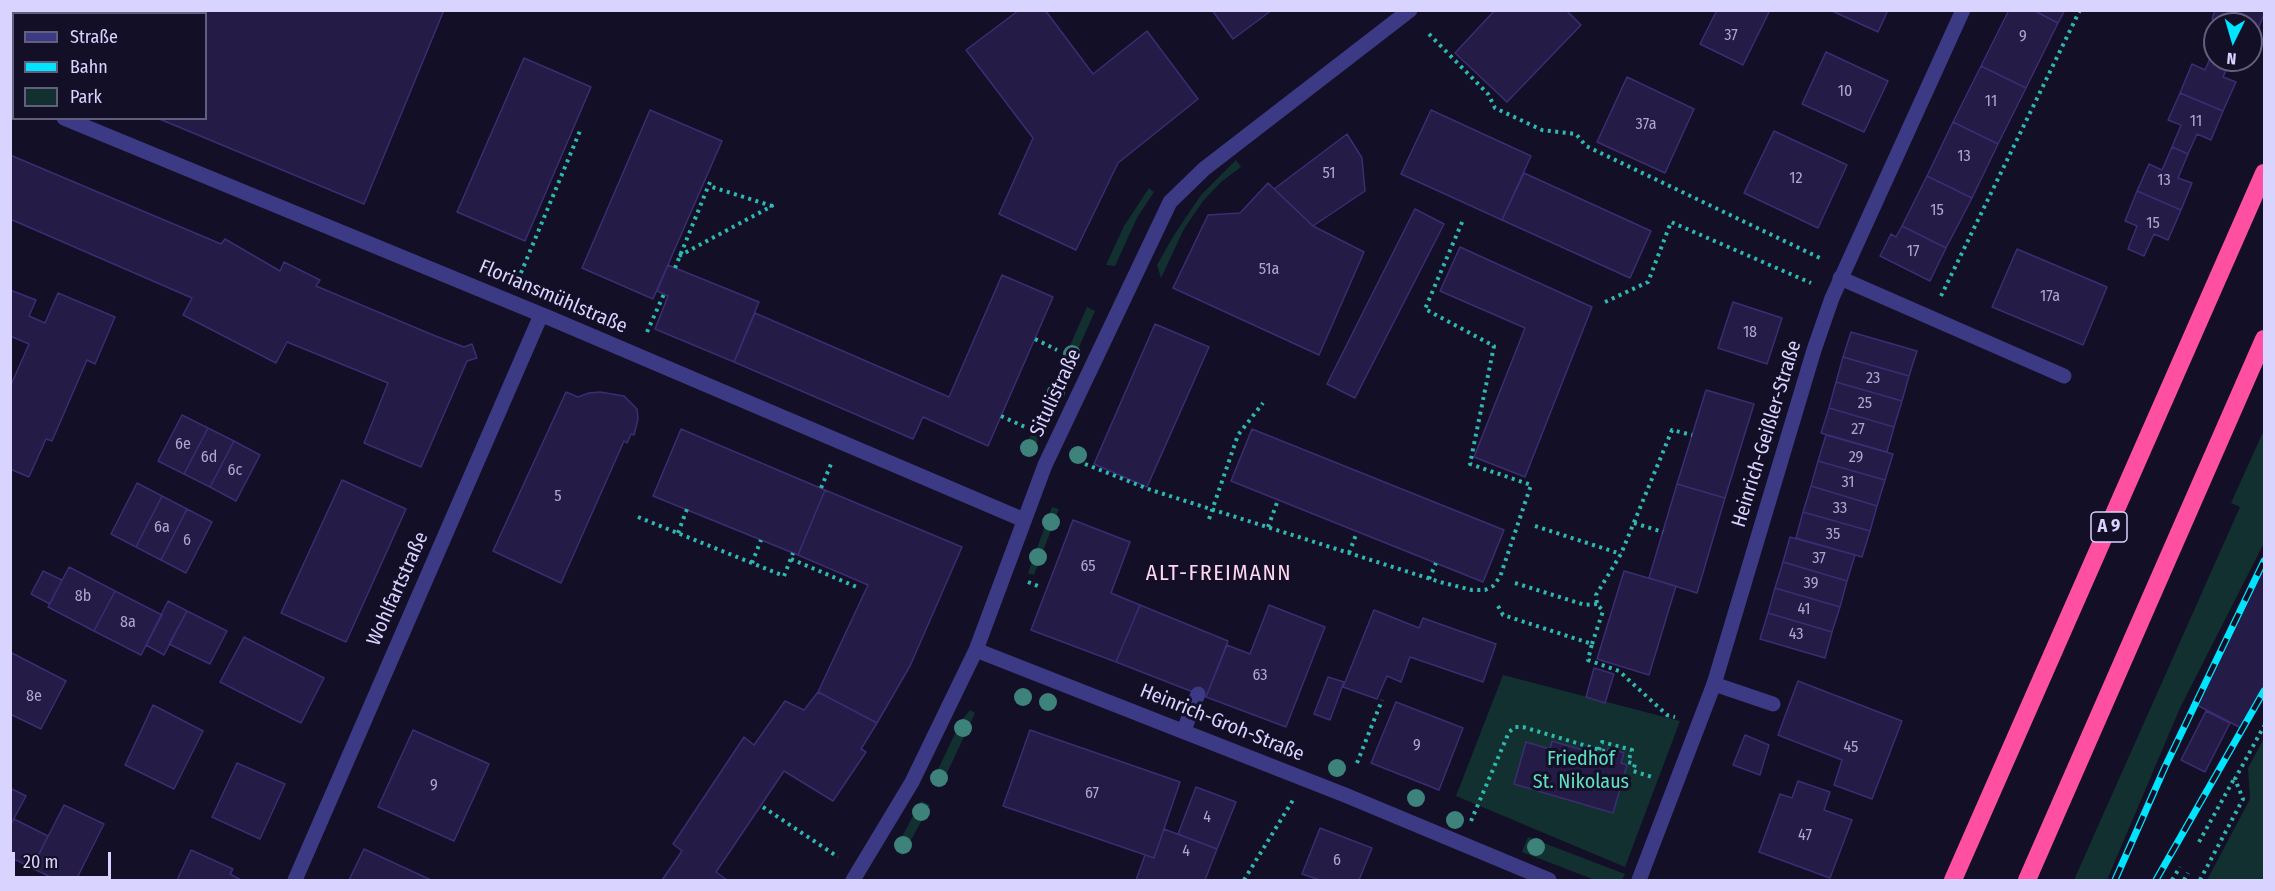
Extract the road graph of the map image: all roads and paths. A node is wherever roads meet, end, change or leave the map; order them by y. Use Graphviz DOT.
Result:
graph roads {
  1 [pos="1410,10"];
  2 [pos="1963,10"];
  3 [pos="2080,10"];
  4 [pos="1429,34"];
  5 [pos="69,120"];
  6 [pos="580,131"];
  7 [pos="2265,173"];
  8 [pos="1463,220"];
  9 [pos="679,256"];
  10 [pos="1826,261"];
  11 [pos="675,268"];
  12 [pos="1840,278"];
  13 [pos="1811,283"];
  14 [pos="664,294"];
  15 [pos="509,302"];
  16 [pos="1605,302"];
  17 [pos="541,315"];
  18 [pos="1930,318"];
  19 [pos="647,332"];
  20 [pos="1035,339"];
  21 [pos="2265,339"];
  22 [pos="1057,350"];
  23 [pos="2064,376"];
  24 [pos="1263,403"];
  25 [pos="1001,416"];
  26 [pos="1025,427"];
  27 [pos="1692,435"];
  28 [pos="831,464"];
  29 [pos="1085,464"];
  30 [pos="821,488"];
  31 [pos="1278,500"];
  32 [pos="687,509"];
  33 [pos="1212,510"];
  34 [pos="638,517"];
  35 [pos="1209,519"];
  36 [pos="1024,520"];
  37 [pos="1634,523"];
  38 [pos="1535,526"];
  39 [pos="1268,527"];
  40 [pos="1357,532"];
  41 [pos="1663,532"];
  42 [pos="678,533"];
  43 [pos="761,540"];
  44 [pos="793,553"];
  45 [pos="1348,553"];
  46 [pos="1621,554"];
  47 [pos="790,559"];
  48 [pos="752,563"];
  49 [pos="1436,563"];
  50 [pos="1429,579"];
  51 [pos="1515,583"];
  52 [pos="860,588"];
  53 [pos="1597,604"];
  54 [pos="1498,606"];
  55 [pos="1603,611"];
  56 [pos="1611,613"];
  57 [pos="1593,644"];
  58 [pos="976,650"];
  59 [pos="1714,684"];
  60 [pos="1198,694"];
  61 [pos="1382,700"];
  62 [pos="1773,704"];
  63 [pos="1681,718"];
  64 [pos="2265,726"];
  65 [pos="1184,730"];
  66 [pos="1599,750"];
  67 [pos="1607,752"];
  68 [pos="1357,763"];
  69 [pos="1659,779"];
  70 [pos="2235,779"];
  71 [pos="1293,800"];
  72 [pos="763,807"];
  73 [pos="1457,842"];
  74 [pos="2199,842"];
  75 [pos="838,857"];
  76 [pos="2180,867"];
  77 [pos="2188,873"];
  78 [pos="295,880"];
  79 [pos="853,880"];
  80 [pos="1244,880"];
  81 [pos="1549,880"];
  82 [pos="1640,880"];
  83 [pos="1953,880"];
  84 [pos="2027,880"];
  85 [pos="2172,880"];
  86 [pos="2184,880"];
  87 [pos="2200,880"];
  1 -- 36 [label="street, Situlistraße"];
  2 -- 12 [label="street, Heinrich-Geißler-Straße"];
  3 -- 18 [label="path"];
  4 -- 10 [label="path"];
  5 -- 15 [label="street, Floriansmühlstraße"];
  6 -- 15 [label="path"];
  7 -- 83 [label="highway, A 9"];
  8 -- 50 [label="path"];
  9 -- 9 [label="path"];
  9 -- 11 [label="path"];
  12 -- 18 [label="street"];
  12 -- 59 [label="street, Heinrich-Geißler-Straße"];
  13 -- 16 [label="path"];
  14 -- 19 [label="path"];
  15 -- 17 [label="street, Floriansmühlstraße"];
  17 -- 36 [label="street, Floriansmühlstraße"];
  17 -- 78 [label="street, Wohlfartstraße"];
  18 -- 23 [label="street"];
  20 -- 22 [label="path"];
  21 -- 84 [label="highway"];
  24 -- 33 [label="path"];
  25 -- 26 [label="path"];
  27 -- 37 [label="path"];
  28 -- 30 [label="path"];
  29 -- 33 [label="path"];
  31 -- 39 [label="path"];
  32 -- 42 [label="path"];
  33 -- 35 [label="path"];
  33 -- 39 [label="path"];
  34 -- 42 [label="path"];
  36 -- 58 [label="street, Situlistraße"];
  37 -- 41 [label="path"];
  37 -- 46 [label="path"];
  38 -- 46 [label="path"];
  39 -- 45 [label="path"];
  40 -- 45 [label="path"];
  42 -- 48 [label="path"];
  43 -- 48 [label="path"];
  44 -- 47 [label="path"];
  45 -- 50 [label="path"];
  46 -- 53 [label="path"];
  47 -- 48 [label="path"];
  47 -- 52 [label="path"];
  49 -- 50 [label="path"];
  51 -- 53 [label="path"];
  53 -- 55 [label="path"];
  54 -- 57 [label="path"];
  55 -- 56 [label="path"];
  55 -- 57 [label="path"];
  57 -- 63 [label="path"];
  58 -- 65 [label="street, Heinrich-Groh-Straße"];
  58 -- 79 [label="street, Situlistraße"];
  59 -- 62 [label="street"];
  59 -- 82 [label="street, Heinrich-Geißler-Straße"];
  60 -- 65 [label="street"];
  61 -- 68 [label="path"];
  64 -- 70 [label="path"];
  65 -- 73 [label="street, Heinrich-Groh-Straße"];
  66 -- 67 [label="path"];
  66 -- 69 [label="path"];
  66 -- 73 [label="path"];
  70 -- 74 [label="path"];
  70 -- 87 [label="path"];
  71 -- 80 [label="path"];
  72 -- 75 [label="path"];
  73 -- 81 [label="street, Heinrich-Groh-Straße"];
  76 -- 85 [label="path"];
  77 -- 86 [label="path"];
}
